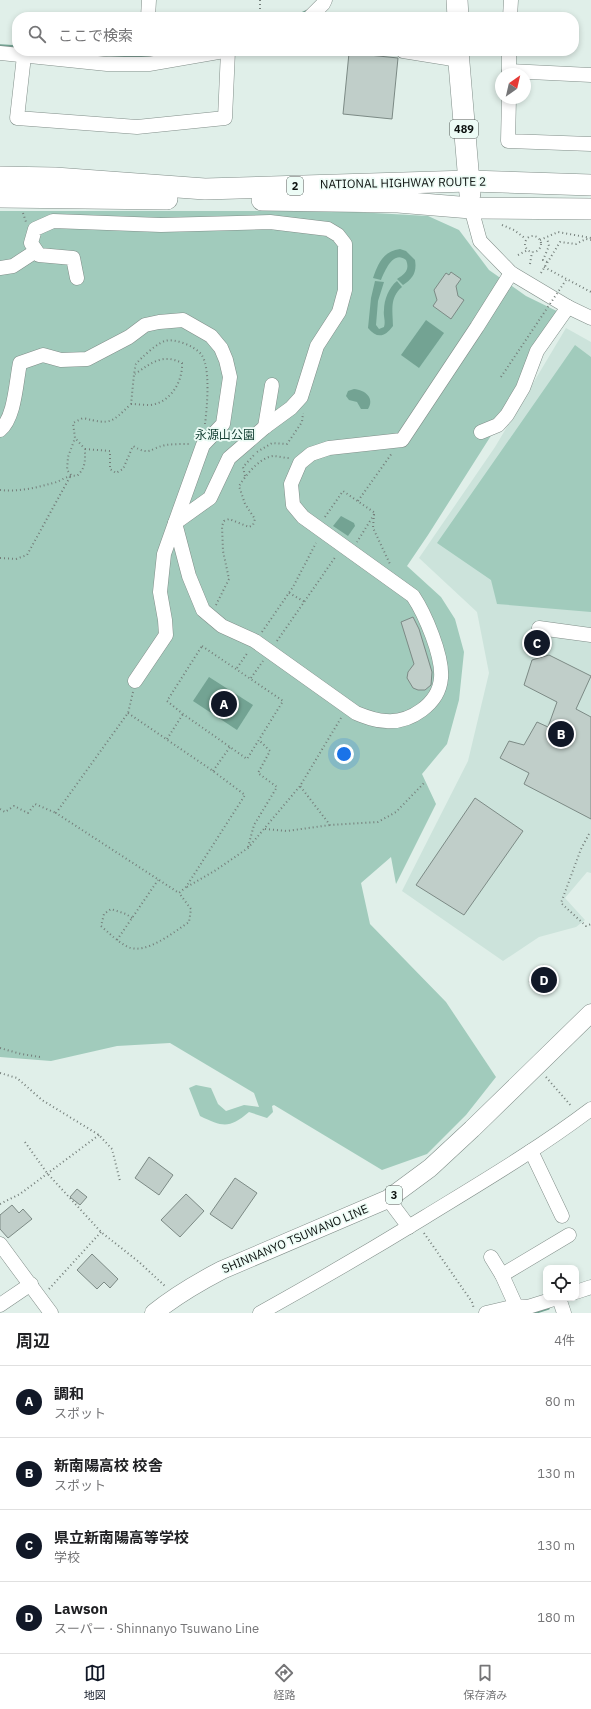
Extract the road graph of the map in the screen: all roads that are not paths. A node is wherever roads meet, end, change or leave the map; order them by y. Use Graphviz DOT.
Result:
graph roads {
  1 [pos="149,0"];
  2 [pos="325,0"];
  3 [pos="457,0"];
  4 [pos="511,0"];
  5 [pos="148,12"];
  6 [pos="316,12"];
  7 [pos="458,12"];
  8 [pos="510,12"];
  9 [pos="0,53"];
  10 [pos="12,54"];
  11 [pos="24,56"];
  12 [pos="159,56"];
  13 [pos="228,56"];
  14 [pos="459,56"];
  15 [pos="509,56"];
  16 [pos="146,57"];
  17 [pos="509,68"];
  18 [pos="531,73"];
  19 [pos="591,75"];
  20 [pos="509,104"];
  21 [pos="591,144"];
  22 [pos="0,177"];
  23 [pos="468,181"];
  24 [pos="591,185"];
  25 [pos="0,197"];
  26 [pos="471,208"];
  27 [pos="591,209"];
  28 [pos="36,251"];
  29 [pos="0,268"];
  30 [pos="511,273"];
  31 [pos="77,278"];
  32 [pos="568,307"];
  33 [pos="591,318"];
  34 [pos="272,385"];
  35 [pos="265,427"];
  36 [pos="0,430"];
  37 [pos="481,432"];
  38 [pos="176,523"];
  39 [pos="540,628"];
  40 [pos="591,635"];
  41 [pos="136,681"];
  42 [pos="591,1013"];
  43 [pos="586,1113"];
  44 [pos="531,1151"];
  45 [pos="388,1199"];
  46 [pos="563,1210"];
  47 [pos="412,1226"];
  48 [pos="569,1235"];
  49 [pos="0,1244"];
  50 [pos="491,1257"];
  51 [pos="502,1275"];
  52 [pos="31,1284"];
  53 [pos="591,1287"];
  54 [pos="579,1291"];
  55 [pos="561,1301"];
  56 [pos="0,1305"];
  57 [pos="516,1306"];
  58 [pos="52,1313"];
  59 [pos="154,1313"];
  60 [pos="260,1313"];
  61 [pos="486,1313"];
  1 -- 5 [label="street"];
  2 -- 6 [label="street"];
  3 -- 7 [label="highway"];
  4 -- 8 [label="street"];
  9 -- 10 [label="street"];
  11 -- 13 [label="street"];
  11 -- 16 [label="street"];
  12 -- 16 [label="street"];
  14 -- 23 [label="highway, 489"];
  15 -- 17 [label="street"];
  18 -- 19 [label="street"];
  20 -- 21 [label="street"];
  22 -- 23 [label="highway, NATIONAL HIGHWAY ROUTE 2 / 2"];
  23 -- 24 [label="highway, NATIONAL HIGHWAY ROUTE 2 / 2"];
  23 -- 26 [label="highway, 489"];
  25 -- 26 [label="highway, NATIONAL HIGHWAY ROUTE 2 / 2"];
  26 -- 27 [label="highway, NATIONAL HIGHWAY ROUTE 2 / 2"];
  26 -- 30 [label="street"];
  28 -- 29 [label="street"];
  28 -- 31 [label="street"];
  28 -- 35 [label="street"];
  30 -- 32 [label="street"];
  30 -- 38 [label="street"];
  32 -- 33 [label="street"];
  32 -- 37 [label="street"];
  34 -- 35 [label="street"];
  35 -- 38 [label="street"];
  36 -- 38 [label="street"];
  38 -- 41 [label="street"];
  39 -- 40 [label="street"];
  42 -- 45 [label="main road, SHINNANYO TSUWANO LINE / 3"];
  43 -- 44 [label="street"];
  44 -- 46 [label="street"];
  44 -- 47 [label="street"];
  45 -- 47 [label="street"];
  45 -- 59 [label="main road, SHINNANYO TSUWANO LINE / 3"];
  47 -- 60 [label="street"];
  48 -- 51 [label="street"];
  49 -- 52 [label="street"];
  50 -- 51 [label="street"];
  51 -- 57 [label="street"];
  52 -- 56 [label="street"];
  52 -- 58 [label="street"];
  53 -- 54 [label="street"];
  55 -- 57 [label="street"];
  57 -- 61 [label="street"];
}
